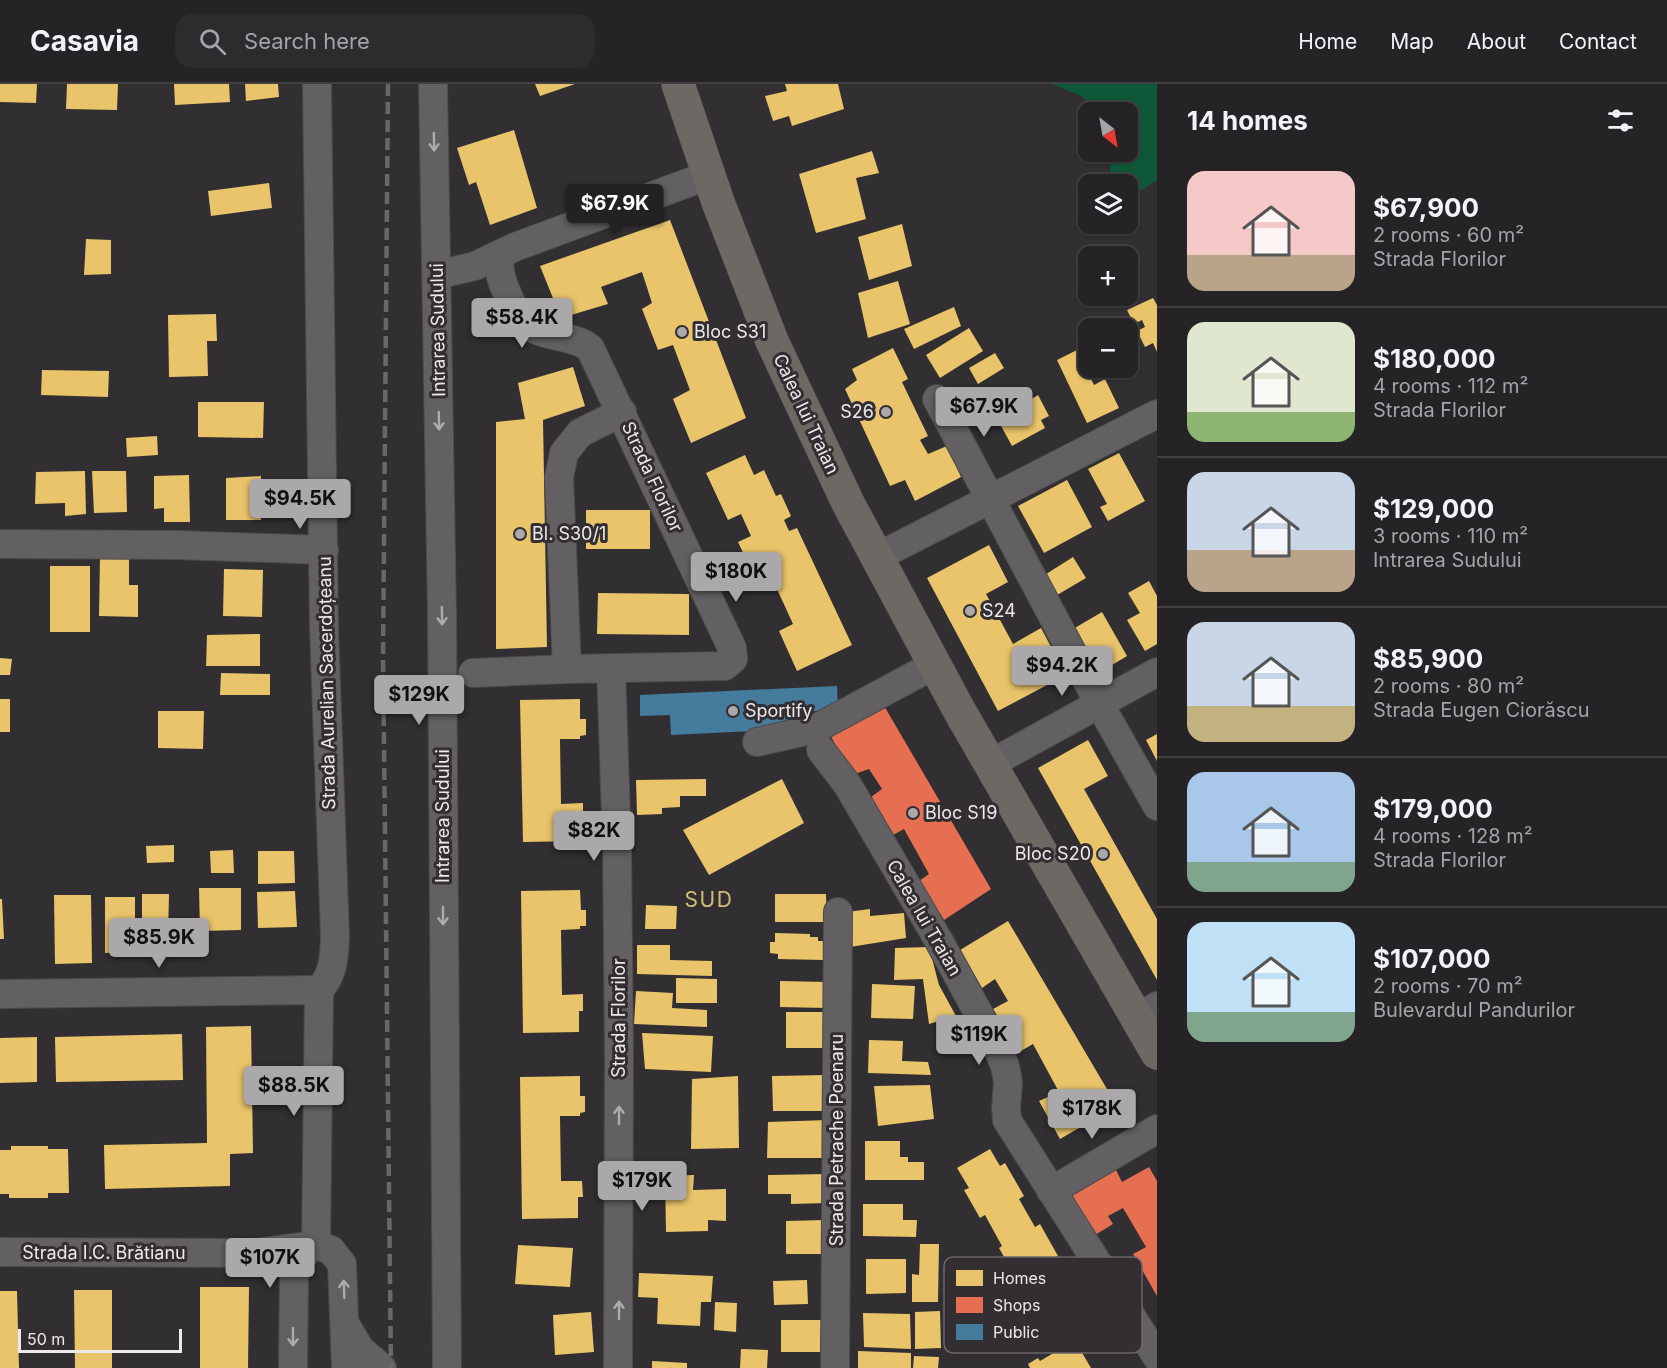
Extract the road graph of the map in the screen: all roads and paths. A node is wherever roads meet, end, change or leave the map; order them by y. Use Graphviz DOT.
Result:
graph roads {
  1 [pos="318,84"];
  2 [pos="433,84"];
  3 [pos="678,84"];
  4 [pos="709,176"];
  5 [pos="501,255"];
  6 [pos="437,275"];
  7 [pos="937,399"];
  8 [pos="622,412"];
  9 [pos="1157,414"];
  10 [pos="990,498"];
  11 [pos="0,544"];
  12 [pos="324,550"];
  13 [pos="877,557"];
  14 [pos="934,665"];
  15 [pos="610,668"];
  16 [pos="567,669"];
  17 [pos="1157,672"];
  18 [pos="473,673"];
  19 [pos="1099,703"];
  20 [pos="757,742"];
  21 [pos="821,750"];
  22 [pos="990,764"];
  23 [pos="1157,806"];
  24 [pos="838,912"];
  25 [pos="319,990"];
  26 [pos="0,994"];
  27 [pos="1147,1012"];
  28 [pos="1157,1053"];
  29 [pos="1157,1129"];
  30 [pos="1051,1191"];
  31 [pos="316,1245"];
  32 [pos="0,1252"];
  33 [pos="1093,1257"];
  34 [pos="345,1324"];
  35 [pos="1142,1334"];
  36 [pos="1157,1357"];
  37 [pos="293,1368"];
  38 [pos="346,1368"];
  39 [pos="382,1368"];
  40 [pos="447,1368"];
  41 [pos="618,1368"];
  42 [pos="835,1368"];
  1 -- 12 [label="street, Strada Aurelian Sacerdoțeanu"];
  2 -- 6 [label="street, Intrarea Sudului, one-way"];
  3 -- 4 [label="main road, Calea lui Traian"];
  4 -- 5 [label="street"];
  4 -- 13 [label="main road, Calea lui Traian"];
  5 -- 6 [label="street"];
  5 -- 8 [label="street, Strada Florilor"];
  6 -- 40 [label="street, Intrarea Sudului, one-way"];
  7 -- 10 [label="street"];
  8 -- 15 [label="street, Strada Florilor"];
  8 -- 16 [label="street, Strada Florilor"];
  9 -- 10 [label="street"];
  10 -- 13 [label="street"];
  10 -- 19 [label="street"];
  11 -- 12 [label="street"];
  12 -- 25 [label="street, Strada Aurelian Sacerdoțeanu"];
  13 -- 14 [label="main road, Calea lui Traian"];
  14 -- 20 [label="street"];
  14 -- 22 [label="main road, Calea lui Traian"];
  15 -- 16 [label="street, Strada Florilor"];
  41 -- 15 [label="street, Strada Florilor, one-way"];
  16 -- 18 [label="street, Strada Florilor"];
  17 -- 19 [label="street"];
  19 -- 22 [label="street"];
  19 -- 23 [label="street"];
  21 -- 30 [label="street, Calea lui Traian"];
  22 -- 27 [label="main road, Calea lui Traian"];
  24 -- 42 [label="street, Strada Petrache Poenaru"];
  25 -- 26 [label="street"];
  25 -- 31 [label="street"];
  27 -- 28 [label="main road, Calea lui Traian"];
  29 -- 30 [label="street"];
  30 -- 33 [label="street, Calea lui Traian"];
  31 -- 32 [label="street, Strada I.C. Brătianu"];
  34 -- 31 [label="street, one-way"];
  31 -- 37 [label="street, one-way"];
  34 -- 38 [label="street"];
  34 -- 39 [label="street"];
  35 -- 36 [label="street, Calea lui Traian"];
}
